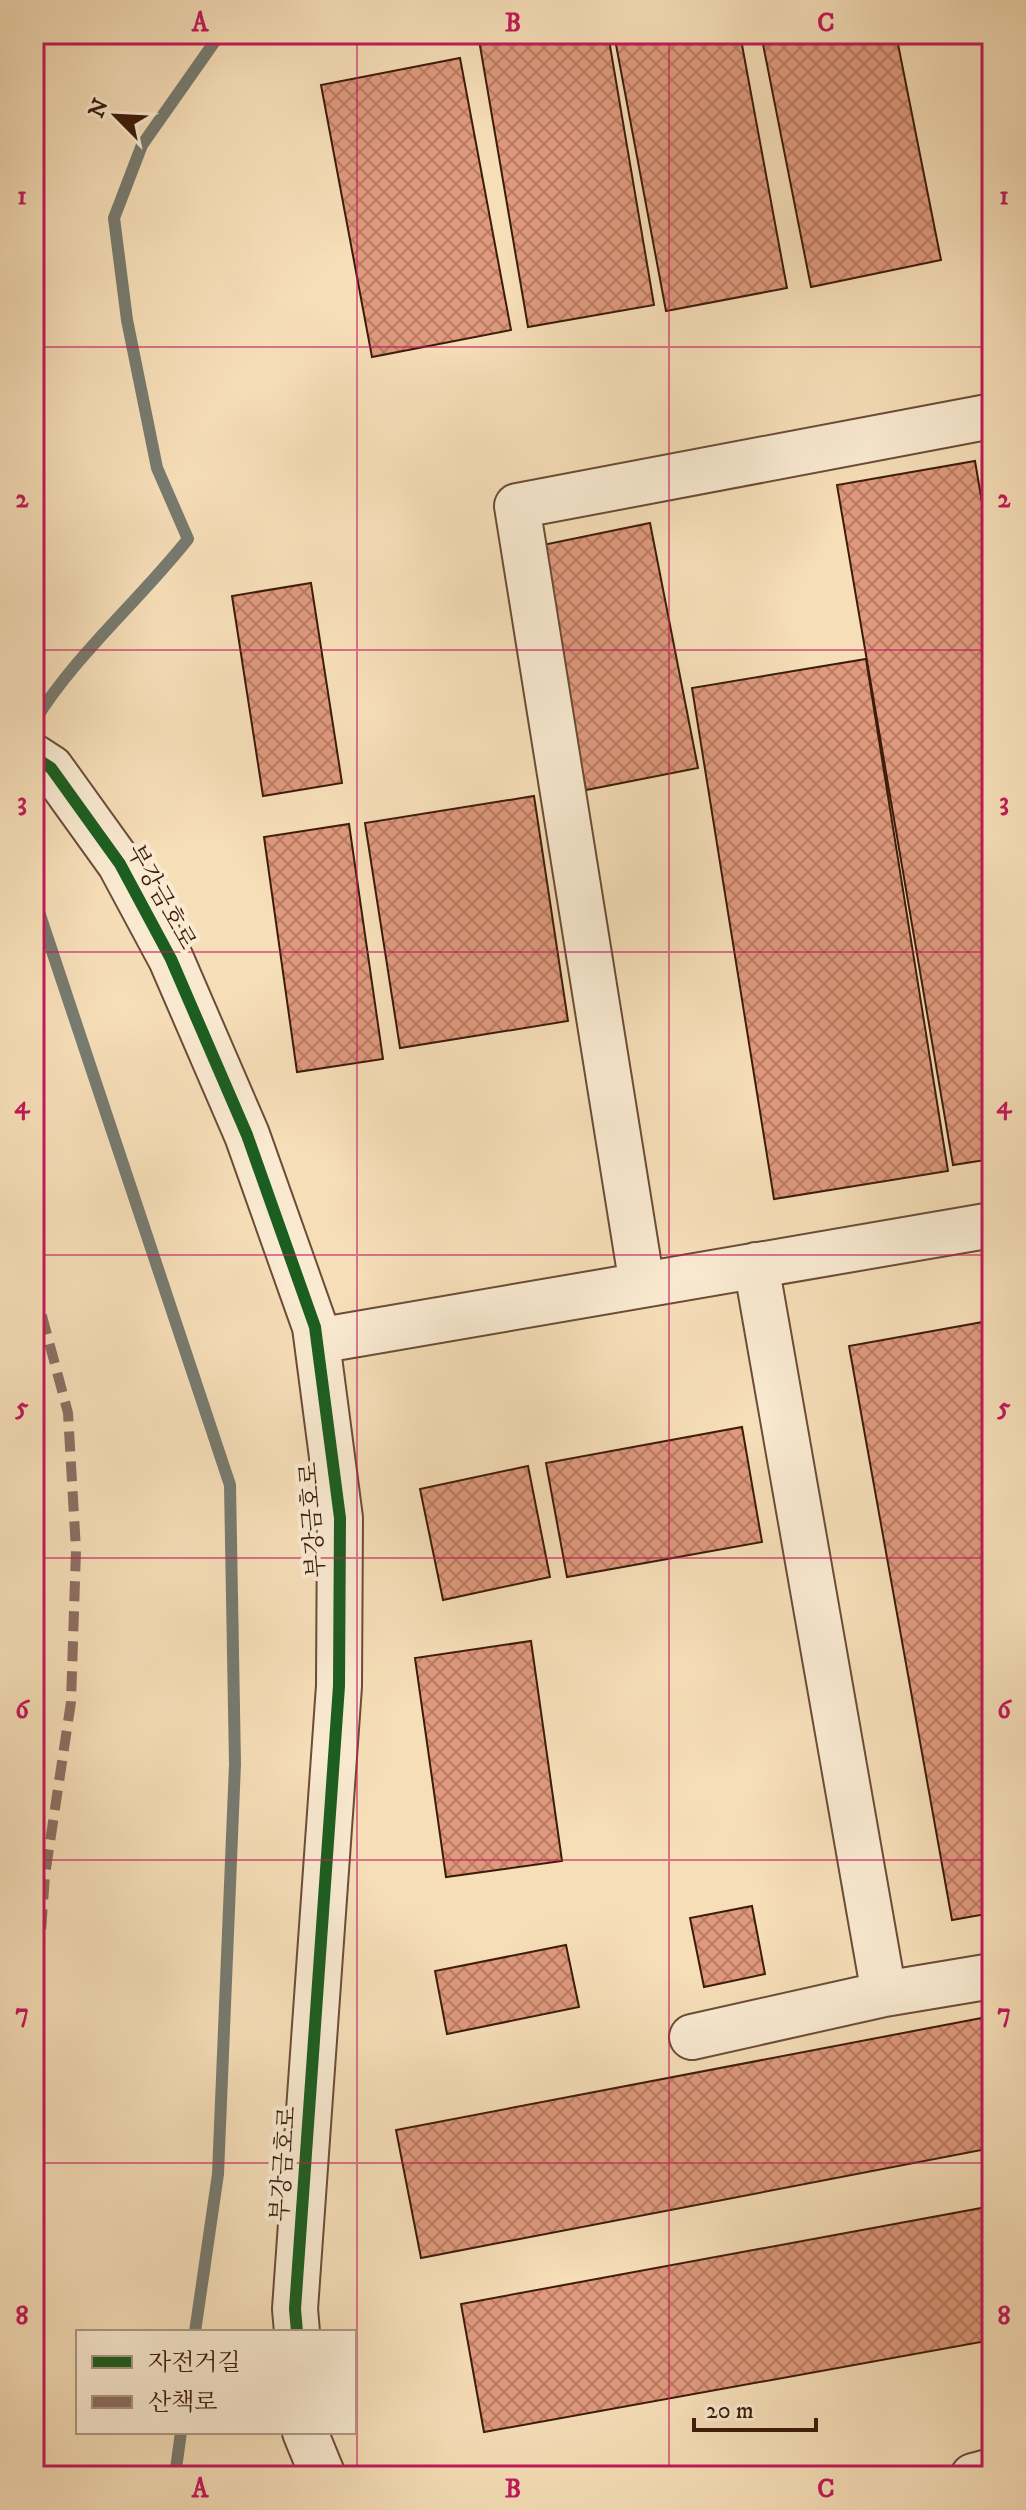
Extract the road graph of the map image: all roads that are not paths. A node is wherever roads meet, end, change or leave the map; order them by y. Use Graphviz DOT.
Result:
graph roads {
  1 [pos="992,416"];
  2 [pos="42,762"];
  3 [pos="992,1225"];
  4 [pos="756,1265"];
  5 [pos="642,1285"];
  6 [pos="317,1341"];
  7 [pos="992,1976"];
  8 [pos="884,1994"];
  9 [pos="692,2037"];
  10 [pos="297,2330"];
  11 [pos="306,2434"];
  12 [pos="992,2471"];
  13 [pos="323,2476"];
  14 [pos="973,2476"];
  1 -- 5 [label="street"];
  2 -- 6 [label="street, 부강금호로"];
  3 -- 4 [label="street"];
  4 -- 5 [label="street"];
  4 -- 8 [label="street"];
  5 -- 6 [label="street"];
  6 -- 10 [label="street, 부강금호로"];
  7 -- 8 [label="street"];
  8 -- 9 [label="street"];
  11 -- 13 [label="street"];
  12 -- 14 [label="street"];
}
